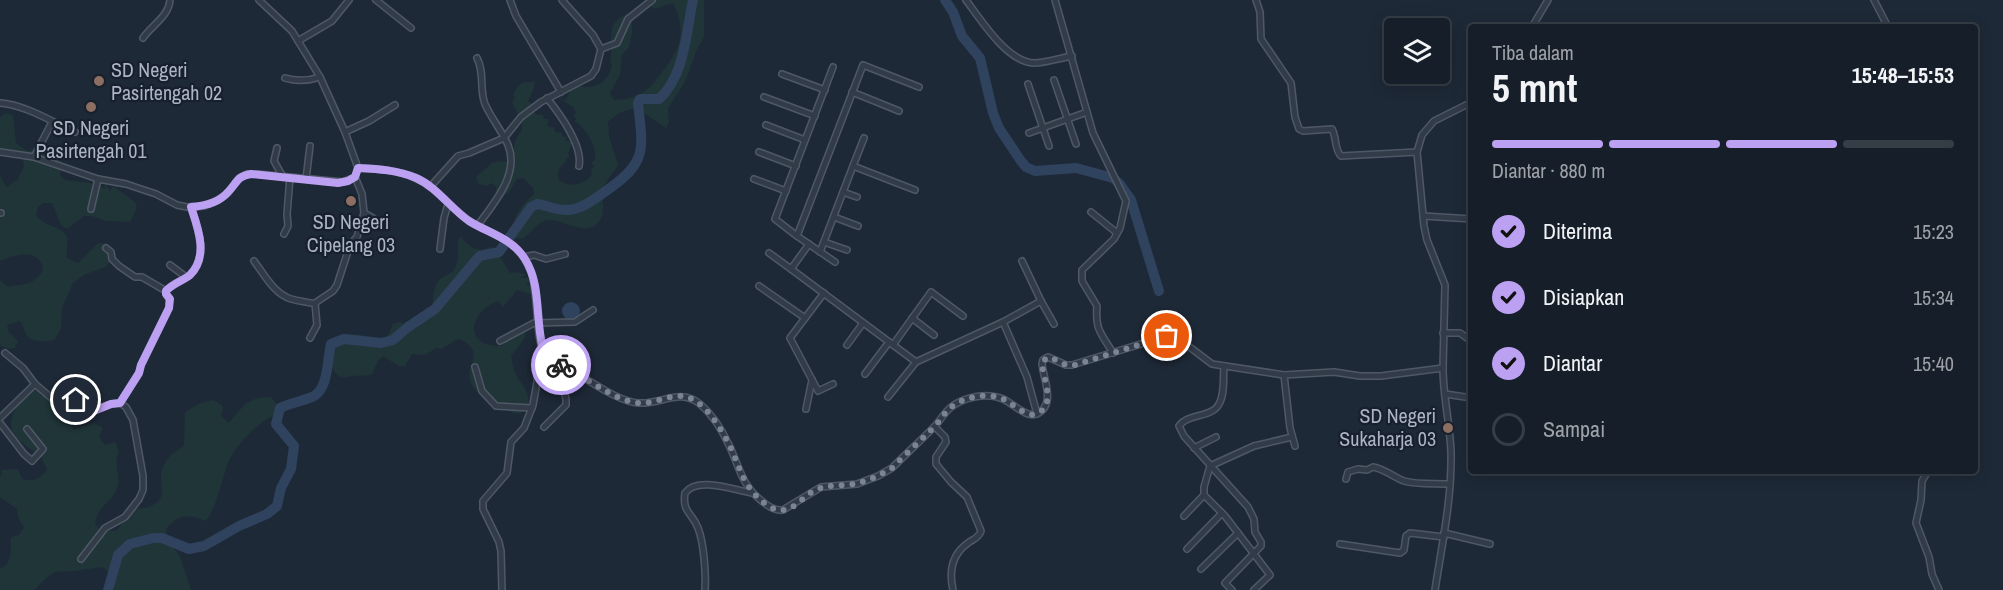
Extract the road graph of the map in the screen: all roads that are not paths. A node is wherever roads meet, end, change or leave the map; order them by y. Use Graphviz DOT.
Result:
graph roads {
  1 [pos="170,0"];
  2 [pos="259,0"];
  3 [pos="349,0"];
  4 [pos="376,0"];
  5 [pos="510,0"];
  6 [pos="562,0"];
  7 [pos="652,0"];
  8 [pos="966,0"];
  9 [pos="1055,0"];
  10 [pos="1256,0"];
  11 [pos="1548,0"];
  12 [pos="1874,0"];
  13 [pos="1534,24"];
  14 [pos="1887,24"];
  15 [pos="411,27"];
  16 [pos="143,38"];
  17 [pos="298,41"];
  18 [pos="601,50"];
  19 [pos="1072,56"];
  20 [pos="477,58"];
  21 [pos="833,67"];
  22 [pos="782,74"];
  23 [pos="320,77"];
  24 [pos="285,78"];
  25 [pos="1054,80"];
  26 [pos="1028,84"];
  27 [pos="919,87"];
  28 [pos="825,90"];
  29 [pos="561,92"];
  30 [pos="852,92"];
  31 [pos="547,98"];
  32 [pos="764,98"];
  33 [pos="0,104"];
  34 [pos="1468,104"];
  35 [pos="394,105"];
  36 [pos="898,111"];
  37 [pos="1087,112"];
  38 [pos="815,116"];
  39 [pos="1066,119"];
  40 [pos="52,122"];
  41 [pos="766,125"];
  42 [pos="1042,128"];
  43 [pos="75,132"];
  44 [pos="345,132"];
  45 [pos="1029,133"];
  46 [pos="504,138"];
  47 [pos="864,138"];
  48 [pos="805,140"];
  49 [pos="1076,144"];
  50 [pos="310,146"];
  51 [pos="1049,146"];
  52 [pos="277,148"];
  53 [pos="0,152"];
  54 [pos="759,152"];
  55 [pos="1417,152"];
  56 [pos="34,157"];
  57 [pos="579,166"];
  58 [pos="796,166"];
  59 [pos="853,166"];
  60 [pos="358,168"];
  61 [pos="287,177"];
  62 [pos="355,177"];
  63 [pos="98,179"];
  64 [pos="306,179"];
  65 [pos="754,179"];
  66 [pos="431,186"];
  67 [pos="915,190"];
  68 [pos="786,191"];
  69 [pos="843,192"];
  70 [pos="858,197"];
  71 [pos="448,204"];
  72 [pos="191,207"];
  73 [pos="91,209"];
  74 [pos="1091,212"];
  75 [pos="364,213"];
  76 [pos="1423,216"];
  77 [pos="834,217"];
  78 [pos="373,218"];
  79 [pos="1468,219"];
  80 [pos="478,225"];
  81 [pos="858,226"];
  82 [pos="1117,232"];
  83 [pos="284,234"];
  84 [pos="797,236"];
  85 [pos="824,242"];
  86 [pos="809,244"];
  87 [pos="106,248"];
  88 [pos="440,249"];
  89 [pos="847,250"];
  90 [pos="820,252"];
  91 [pos="768,253"];
  92 [pos="565,254"];
  93 [pos="524,257"];
  94 [pos="254,261"];
  95 [pos="1022,261"];
  96 [pos="835,262"];
  97 [pos="170,265"];
  98 [pos="791,269"];
  99 [pos="186,278"];
  100 [pos="759,286"];
  101 [pos="166,291"];
  102 [pos="824,293"];
  103 [pos="1041,301"];
  104 [pos="315,304"];
  105 [pos="593,310"];
  106 [pos="963,316"];
  107 [pos="805,318"];
  108 [pos="912,318"];
  109 [pos="863,322"];
  110 [pos="1003,322"];
  111 [pos="538,323"];
  112 [pos="1054,324"];
  113 [pos="1443,333"];
  114 [pos="934,335"];
  115 [pos="310,338"];
  116 [pos="1468,338"];
  117 [pos="500,341"];
  118 [pos="891,343"];
  119 [pos="847,345"];
  120 [pos="5,352"];
  121 [pos="1113,353"];
  122 [pos="550,362"];
  123 [pos="916,362"];
  124 [pos="1224,366"];
  125 [pos="475,367"];
  126 [pos="568,368"];
  127 [pos="1443,368"];
  128 [pos="865,374"];
  129 [pos="1284,375"];
  130 [pos="812,380"];
  131 [pos="34,384"];
  132 [pos="833,384"];
  133 [pos="1445,394"];
  134 [pos="1468,397"];
  135 [pos="888,398"];
  136 [pos="120,403"];
  137 [pos="532,408"];
  138 [pos="806,409"];
  139 [pos="1037,414"];
  140 [pos="0,421"];
  141 [pos="544,427"];
  142 [pos="935,427"];
  143 [pos="27,429"];
  144 [pos="1216,437"];
  145 [pos="1292,437"];
  146 [pos="1295,446"];
  147 [pos="1194,448"];
  148 [pos="1210,466"];
  149 [pos="1926,474"];
  150 [pos="1346,479"];
  151 [pos="1449,484"];
  152 [pos="753,494"];
  153 [pos="1204,495"];
  154 [pos="1222,513"];
  155 [pos="1184,516"];
  156 [pos="1238,533"];
  157 [pos="1444,535"];
  158 [pos="1340,544"];
  159 [pos="1490,544"];
  160 [pos="1187,549"];
  161 [pos="1254,554"];
  162 [pos="81,559"];
  163 [pos="1201,569"];
  164 [pos="502,590"];
  165 [pos="705,590"];
  166 [pos="953,590"];
  167 [pos="1232,590"];
  168 [pos="1254,590"];
  169 [pos="1435,590"];
  170 [pos="1939,590"];
  1 -- 16 [label="street"];
  2 -- 17 [label="street"];
  3 -- 17 [label="street"];
  4 -- 15 [label="street"];
  5 -- 29 [label="street"];
  6 -- 18 [label="street"];
  7 -- 18 [label="street"];
  8 -- 19 [label="street"];
  9 -- 19 [label="street"];
  10 -- 55 [label="street"];
  11 -- 13 [label="street"];
  12 -- 14 [label="street"];
  17 -- 23 [label="street"];
  18 -- 29 [label="street"];
  19 -- 37 [label="street"];
  20 -- 46 [label="street"];
  21 -- 28 [label="street"];
  22 -- 28 [label="street"];
  23 -- 24 [label="street"];
  23 -- 44 [label="street"];
  25 -- 39 [label="street"];
  26 -- 42 [label="street"];
  27 -- 30 [label="street"];
  28 -- 38 [label="street"];
  29 -- 31 [label="street"];
  30 -- 36 [label="street"];
  30 -- 84 [label="street"];
  31 -- 46 [label="street"];
  31 -- 57 [label="street"];
  32 -- 38 [label="street"];
  33 -- 40 [label="street"];
  34 -- 55 [label="street"];
  35 -- 44 [label="street"];
  37 -- 39 [label="street"];
  37 -- 82 [label="street"];
  38 -- 48 [label="street"];
  39 -- 42 [label="street"];
  39 -- 49 [label="street"];
  40 -- 43 [label="street"];
  40 -- 56 [label="street"];
  41 -- 48 [label="street"];
  42 -- 45 [label="street"];
  42 -- 51 [label="street"];
  44 -- 60 [label="street"];
  46 -- 66 [label="street"];
  46 -- 80 [label="street"];
  47 -- 59 [label="street"];
  48 -- 58 [label="street"];
  50 -- 64 [label="street"];
  52 -- 61 [label="street"];
  53 -- 56 [label="street"];
  54 -- 58 [label="street"];
  55 -- 76 [label="street"];
  56 -- 63 [label="street"];
  58 -- 68 [label="street"];
  59 -- 67 [label="street"];
  59 -- 69 [label="street"];
  60 -- 62 [label="street"];
  60 -- 66 [label="street"];
  61 -- 64 [label="street"];
  61 -- 72 [label="street"];
  61 -- 83 [label="street"];
  62 -- 64 [label="street"];
  62 -- 75 [label="street"];
  63 -- 72 [label="street"];
  63 -- 73 [label="street"];
  65 -- 68 [label="street"];
  66 -- 71 [label="street"];
  68 -- 84 [label="street"];
  69 -- 70 [label="street"];
  69 -- 77 [label="street"];
  71 -- 80 [label="street"];
  71 -- 88 [label="street"];
  72 -- 99 [label="street"];
  74 -- 82 [label="street"];
  75 -- 78 [label="street"];
  75 -- 104 [label="street"];
  76 -- 79 [label="street"];
  76 -- 113 [label="street"];
  77 -- 81 [label="street"];
  77 -- 85 [label="street"];
  80 -- 93 [label="street"];
  82 -- 121 [label="street"];
  84 -- 86 [label="street"];
  85 -- 89 [label="street"];
  85 -- 90 [label="street"];
  86 -- 90 [label="street"];
  86 -- 98 [label="street"];
  87 -- 101 [label="street"];
  90 -- 96 [label="street"];
  91 -- 98 [label="street"];
  92 -- 93 [label="street"];
  93 -- 111 [label="street"];
  94 -- 104 [label="street"];
  95 -- 103 [label="street"];
  97 -- 99 [label="street"];
  98 -- 102 [label="street"];
  99 -- 101 [label="street"];
  100 -- 107 [label="street"];
  101 -- 136 [label="street"];
  102 -- 107 [label="street"];
  102 -- 109 [label="street"];
  103 -- 110 [label="street"];
  103 -- 112 [label="street"];
  104 -- 115 [label="street"];
  105 -- 111 [label="street"];
  106 -- 108 [label="street"];
  107 -- 130 [label="street"];
  108 -- 114 [label="street"];
  108 -- 118 [label="street"];
  109 -- 118 [label="street"];
  109 -- 119 [label="street"];
  110 -- 123 [label="street"];
  110 -- 139 [label="street"];
  111 -- 117 [label="street"];
  111 -- 122 [label="street"];
  113 -- 116 [label="street"];
  113 -- 127 [label="street"];
  118 -- 123 [label="street"];
  118 -- 128 [label="street"];
  120 -- 131 [label="street"];
  121 -- 124 [label="street"];
  121 -- 139 [label="street"];
  122 -- 126 [label="street"];
  122 -- 137 [label="street"];
  123 -- 135 [label="street"];
  124 -- 129 [label="street"];
  124 -- 147 [label="street"];
  125 -- 137 [label="street"];
  126 -- 141 [label="street"];
  126 -- 152 [label="street"];
  127 -- 129 [label="street"];
  127 -- 133 [label="street"];
  129 -- 145 [label="street"];
  130 -- 132 [label="street"];
  130 -- 138 [label="street"];
  131 -- 136 [label="street"];
  131 -- 140 [label="street"];
  133 -- 134 [label="street"];
  133 -- 151 [label="street"];
  136 -- 162 [label="street"];
  137 -- 164 [label="street"];
  139 -- 142 [label="street"];
  140 -- 143 [label="street"];
  142 -- 152 [label="street"];
  142 -- 166 [label="street"];
  144 -- 147 [label="street"];
  145 -- 146 [label="street"];
  145 -- 148 [label="street"];
  147 -- 148 [label="street"];
  148 -- 153 [label="street"];
  148 -- 161 [label="street"];
  149 -- 170 [label="street"];
  150 -- 151 [label="street"];
  151 -- 157 [label="street"];
  152 -- 165 [label="street"];
  153 -- 154 [label="street"];
  153 -- 155 [label="street"];
  154 -- 156 [label="street"];
  154 -- 160 [label="street"];
  156 -- 161 [label="street"];
  156 -- 163 [label="street"];
  157 -- 158 [label="street"];
  157 -- 159 [label="street"];
  157 -- 169 [label="street"];
  161 -- 167 [label="street"];
  161 -- 168 [label="street"];
}
